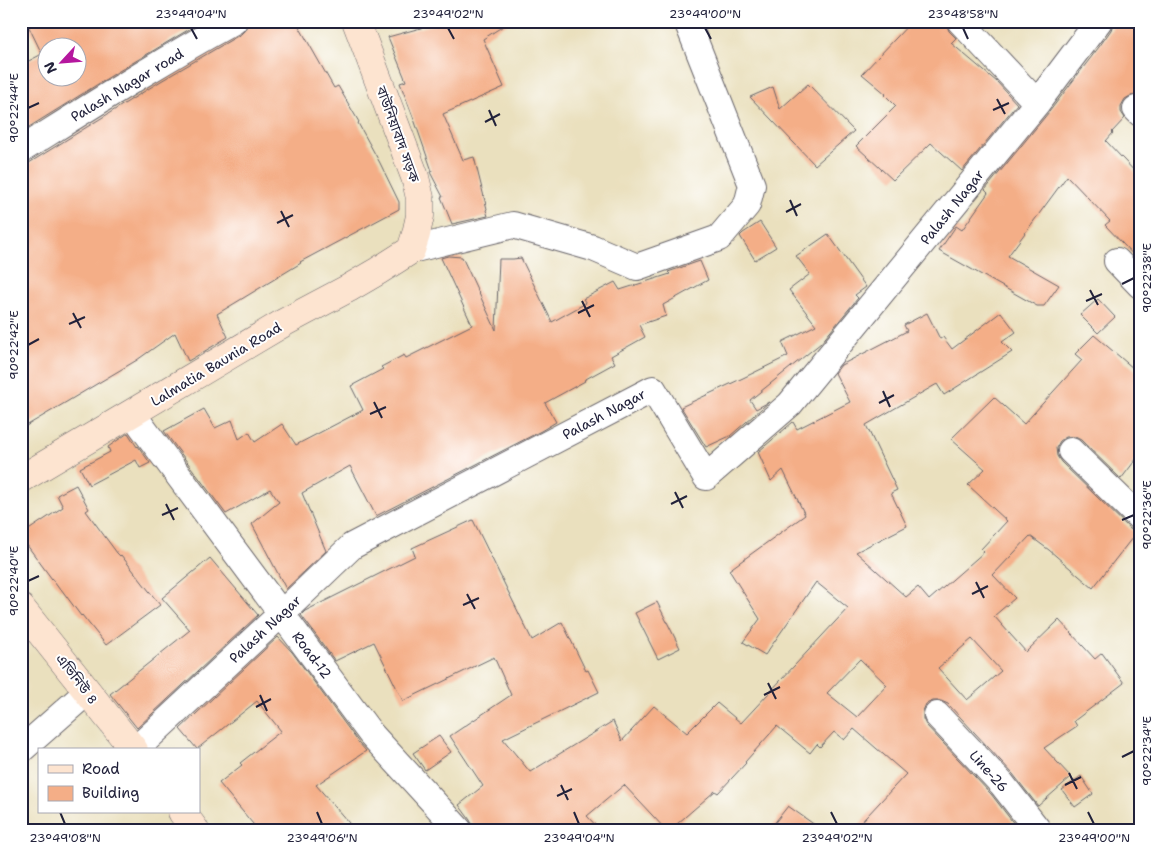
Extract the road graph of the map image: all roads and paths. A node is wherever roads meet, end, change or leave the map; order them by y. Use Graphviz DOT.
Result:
graph roads {
  1 [pos="234,21"];
  2 [pos="356,21"];
  3 [pos="687,21"];
  4 [pos="960,21"];
  5 [pos="1099,21"];
  6 [pos="1037,103"];
  7 [pos="21,150"];
  8 [pos="410,250"];
  9 [pos="1117,261"];
  10 [pos="1140,285"];
  11 [pos="140,424"];
  12 [pos="1071,451"];
  13 [pos="21,479"];
  14 [pos="1140,518"];
  15 [pos="21,608"];
  16 [pos="281,614"];
  17 [pos="87,692"];
  18 [pos="937,715"];
  19 [pos="132,748"];
  20 [pos="136,748"];
  21 [pos="21,750"];
  22 [pos="183,814"];
  23 [pos="195,830"];
  24 [pos="459,830"];
  25 [pos="1038,830"];
  1 -- 7 [label="street, Palash Nagar road"];
  2 -- 8 [label="street, বাউনিয়াবাদ সড়ক"];
  3 -- 8 [label="street"];
  4 -- 6 [label="street"];
  5 -- 6 [label="street, Palash Nagar"];
  6 -- 16 [label="street, Palash Nagar"];
  8 -- 13 [label="street, Lalmatia Baunia Road"];
  9 -- 10 [label="street"];
  11 -- 16 [label="street, Road-12"];
  12 -- 14 [label="street"];
  15 -- 17 [label="street, এভিনিউ ৪"];
  16 -- 20 [label="street, Palash Nagar"];
  16 -- 24 [label="street, Road-12"];
  17 -- 19 [label="street, এভিনিউ ৪"];
  17 -- 21 [label="street"];
  18 -- 25 [label="street, Line-26"];
  22 -- 23 [label="street"];
}
